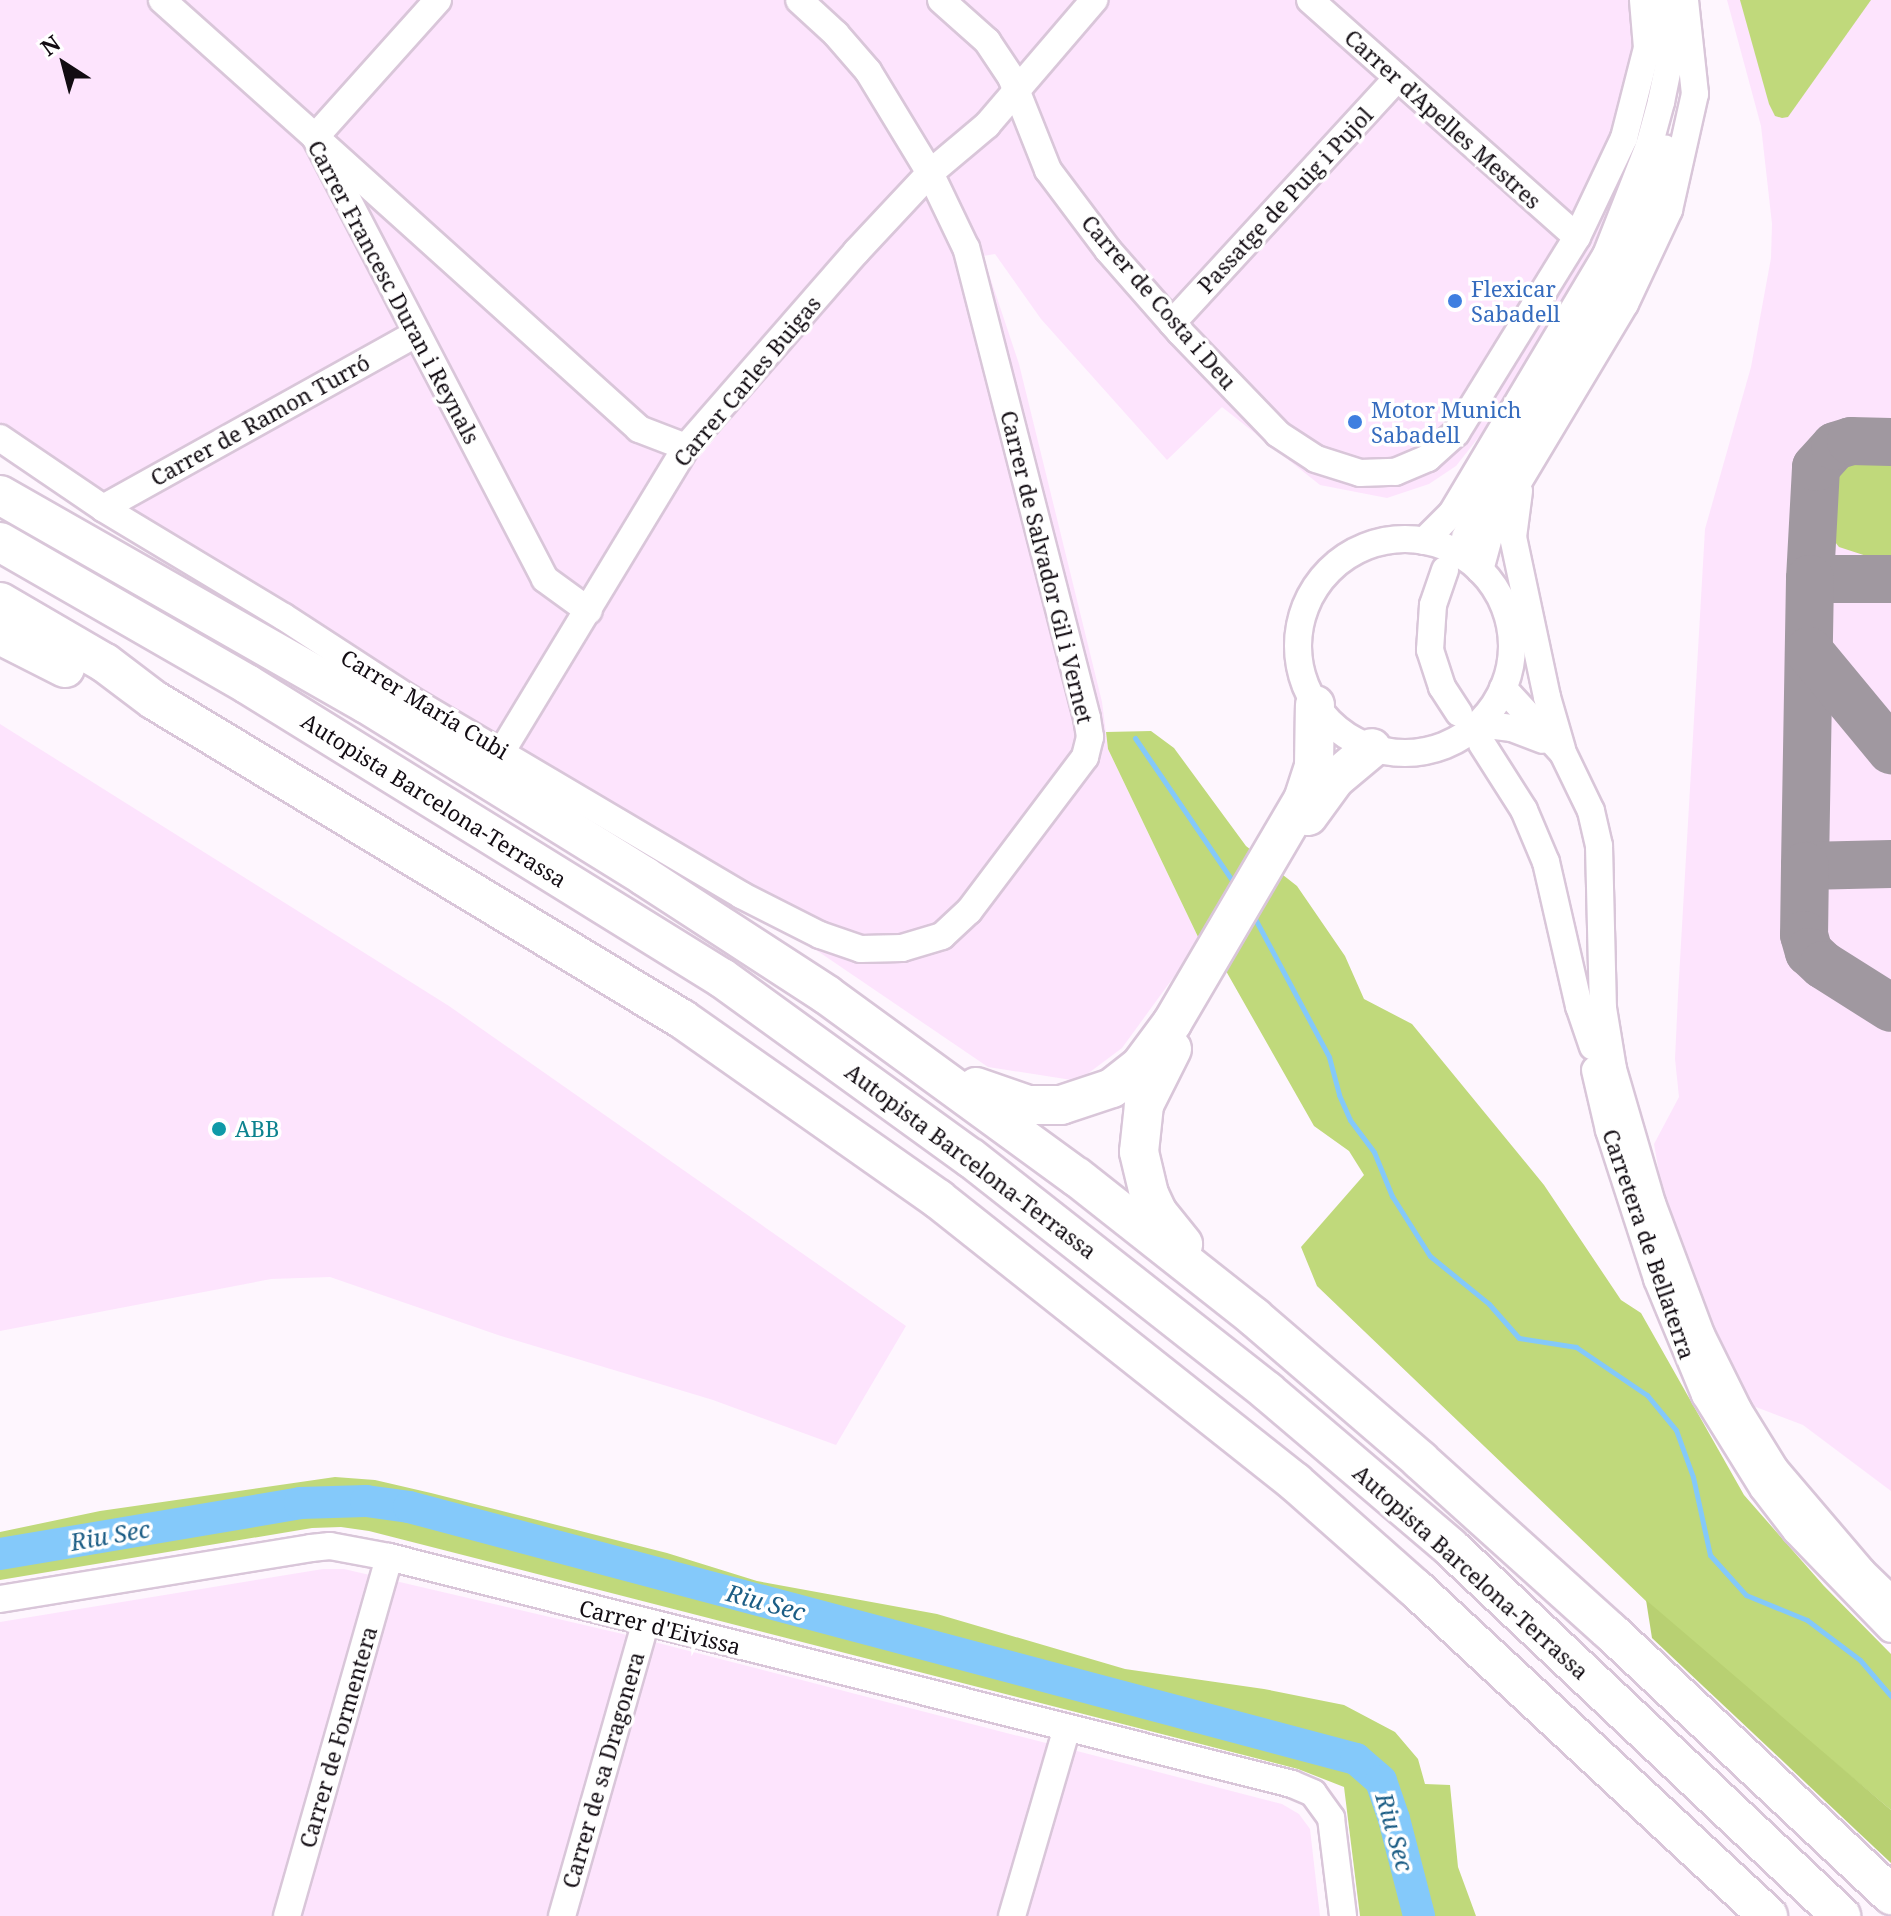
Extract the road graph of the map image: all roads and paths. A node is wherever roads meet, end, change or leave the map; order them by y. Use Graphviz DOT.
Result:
graph roads {
  1 [pos="162,0"];
  2 [pos="438,0"];
  3 [pos="799,0"];
  4 [pos="941,0"];
  5 [pos="1094,0"];
  6 [pos="1310,0"];
  7 [pos="1643,0"];
  8 [pos="1680,2"];
  9 [pos="1672,49"];
  10 [pos="1397,78"];
  11 [pos="1015,90"];
  12 [pos="315,137"];
  13 [pos="930,173"];
  14 [pos="1577,237"];
  15 [pos="1172,323"];
  16 [pos="417,333"];
  17 [pos="0,438"];
  18 [pos="686,447"];
  19 [pos="1522,479"];
  20 [pos="0,495"];
  21 [pos="103,508"];
  22 [pos="1465,537"];
  23 [pos="1424,541"];
  24 [pos="0,542"];
  25 [pos="1445,570"];
  26 [pos="1480,570"];
  27 [pos="0,602"];
  28 [pos="589,611"];
  29 [pos="0,635"];
  30 [pos="260,645"];
  31 [pos="1503,688"];
  32 [pos="154,700"];
  33 [pos="1315,705"];
  34 [pos="1473,727"];
  35 [pos="1372,748"];
  36 [pos="502,751"];
  37 [pos="1563,753"];
  38 [pos="1280,850"];
  39 [pos="1601,887"];
  40 [pos="861,949"];
  41 [pos="1222,952"];
  42 [pos="722,978"];
  43 [pos="827,995"];
  44 [pos="1593,1047"];
  45 [pos="1254,1317"];
  46 [pos="389,1557"];
  47 [pos="1862,1571"];
  48 [pos="1891,1581"];
  49 [pos="0,1599"];
  50 [pos="1891,1599"];
  51 [pos="645,1624"];
  52 [pos="1891,1629"];
  53 [pos="1067,1728"];
  54 [pos="1891,1895"];
  55 [pos="287,1916"];
  56 [pos="562,1916"];
  57 [pos="1012,1916"];
  58 [pos="1343,1916"];
  59 [pos="1768,1916"];
  60 [pos="1841,1916"];
  1 -- 12 [label="street, Carrer Francesc Duran i Reynals"];
  2 -- 12 [label="street"];
  3 -- 13 [label="street, Carrer de Salvador Gil i Vernet"];
  4 -- 11 [label="street, Carrer de Costa i Deu"];
  5 -- 11 [label="street, Carrer Carles Buigas"];
  6 -- 10 [label="street, Carrer d'Apelles Mestres"];
  7 -- 14 [label="street, Carrer de Costa i Deu"];
  8 -- 9 [label="street"];
  8 -- 19 [label="street"];
  9 -- 22 [label="street"];
  9 -- 23 [label="street"];
  10 -- 14 [label="street, Carrer d'Apelles Mestres"];
  10 -- 15 [label="street, Passatge de Puig i Pujol"];
  11 -- 13 [label="street, Carrer Carles Buigas"];
  11 -- 15 [label="street, Carrer de Costa i Deu"];
  12 -- 16 [label="street, Carrer Francesc Duran i Reynals"];
  12 -- 18 [label="street"];
  13 -- 18 [label="street, Carrer Carles Buigas"];
  13 -- 40 [label="street, Carrer de Salvador Gil i Vernet"];
  14 -- 15 [label="street, Carrer de Costa i Deu"];
  16 -- 21 [label="street, Carrer de Ramon Turró"];
  16 -- 28 [label="street, Carrer Francesc Duran i Reynals"];
  17 -- 21 [label="street, Carrer María Cubi"];
  18 -- 28 [label="street, Carrer Carles Buigas"];
  19 -- 26 [label="street"];
  19 -- 37 [label="street"];
  20 -- 30 [label="highway"];
  21 -- 36 [label="street, Carrer María Cubi"];
  23 -- 26 [label="street"];
  23 -- 33 [label="street"];
  24 -- 42 [label="highway, Autopista Barcelona-Terrassa"];
  25 -- 34 [label="street"];
  26 -- 31 [label="street"];
  27 -- 32 [label="highway"];
  28 -- 36 [label="street, Carrer Carles Buigas"];
  29 -- 32 [label="highway"];
  30 -- 42 [label="highway"];
  30 -- 43 [label="highway"];
  31 -- 34 [label="street"];
  31 -- 37 [label="street, Carretera de Bellaterra"];
  32 -- 59 [label="highway"];
  33 -- 35 [label="street"];
  33 -- 38 [label="highway"];
  34 -- 35 [label="street"];
  34 -- 37 [label="street"];
  34 -- 44 [label="street"];
  35 -- 38 [label="highway"];
  36 -- 40 [label="street, Carrer María Cubi"];
  37 -- 39 [label="street, Carretera de Bellaterra"];
  38 -- 41 [label="highway"];
  39 -- 44 [label="street, Carretera de Bellaterra"];
  39 -- 47 [label="street, Carretera de Bellaterra"];
  41 -- 43 [label="highway"];
  41 -- 45 [label="highway"];
  42 -- 60 [label="highway, Autopista Barcelona-Terrassa"];
  43 -- 45 [label="highway"];
  44 -- 52 [label="street, Carretera de Bellaterra"];
  45 -- 54 [label="highway"];
  46 -- 49 [label="street, Carrer d'Eivissa"];
  46 -- 51 [label="street, Carrer d'Eivissa"];
  46 -- 55 [label="street, Carrer de Formentera"];
  47 -- 48 [label="street"];
  47 -- 50 [label="street, Carretera de Bellaterra"];
  51 -- 53 [label="street, Carrer d'Eivissa"];
  51 -- 56 [label="street, Carrer de sa Dragonera"];
  53 -- 57 [label="street"];
  53 -- 58 [label="street, Carrer d'Eivissa"];
}
